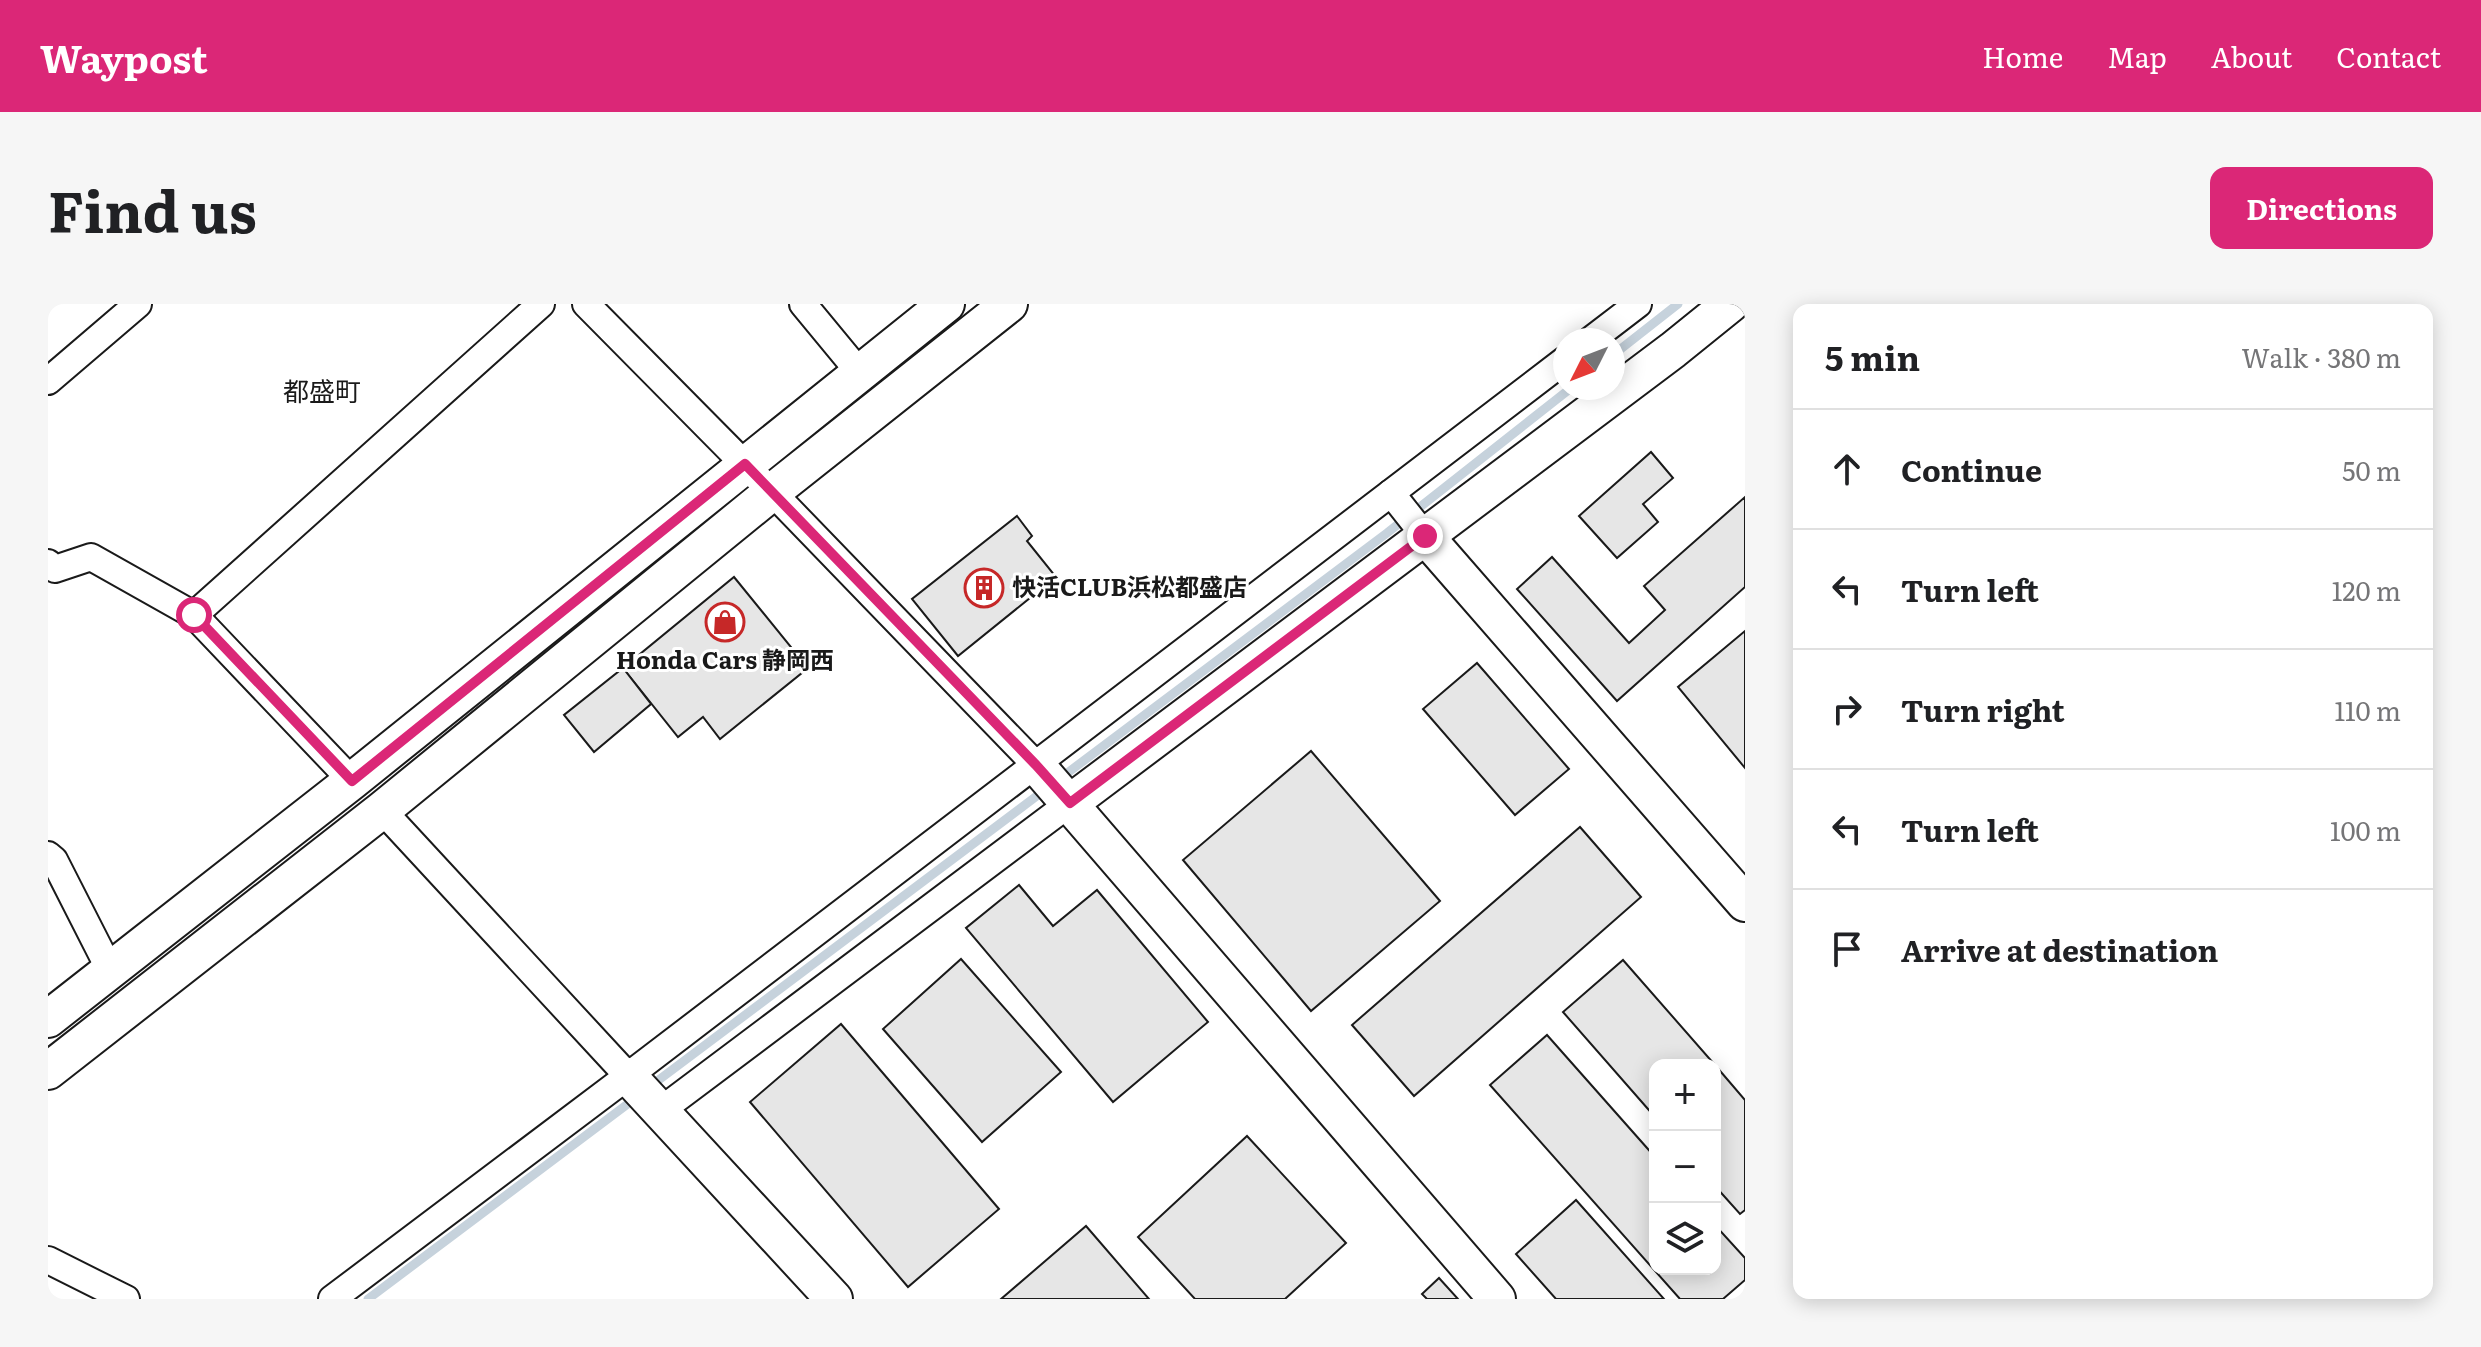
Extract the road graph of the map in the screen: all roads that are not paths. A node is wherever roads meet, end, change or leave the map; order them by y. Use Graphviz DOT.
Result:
graph roads {
  1 [pos="138,304"];
  2 [pos="541,304"];
  3 [pos="586,304"];
  4 [pos="803,304"];
  5 [pos="946,304"];
  6 [pos="1009,304"];
  7 [pos="1638,304"];
  8 [pos="1730,304"];
  9 [pos="1607,328"];
  10 [pos="1553,369"];
  11 [pos="860,373"];
  12 [pos="48,381"];
  13 [pos="745,464"];
  14 [pos="772,492"];
  15 [pos="1391,493"];
  16 [pos="1425,536"];
  17 [pos="48,563"];
  18 [pos="194,615"];
  19 [pos="1036,765"];
  20 [pos="352,781"];
  21 [pos="1070,803"];
  22 [pos="382,810"];
  23 [pos="48,855"];
  24 [pos="1745,903"];
  25 [pos="110,970"];
  26 [pos="48,1019"];
  27 [pos="48,1071"];
  28 [pos="628,1076"];
  29 [pos="660,1111"];
  30 [pos="48,1260"];
  31 [pos="126,1299"];
  32 [pos="332,1299"];
  33 [pos="834,1299"];
  34 [pos="1497,1299"];
  1 -- 12 [label="street"];
  2 -- 18 [label="street"];
  3 -- 13 [label="street"];
  4 -- 11 [label="street"];
  5 -- 11 [label="street"];
  6 -- 14 [label="street"];
  7 -- 9 [label="street"];
  8 -- 16 [label="street"];
  10 -- 15 [label="street"];
  11 -- 13 [label="street"];
  13 -- 14 [label="street"];
  13 -- 20 [label="street"];
  14 -- 19 [label="street"];
  14 -- 22 [label="street"];
  15 -- 16 [label="street"];
  15 -- 19 [label="street"];
  16 -- 21 [label="street"];
  16 -- 24 [label="street"];
  17 -- 18 [label="street"];
  18 -- 20 [label="street"];
  19 -- 21 [label="street"];
  19 -- 28 [label="street"];
  20 -- 25 [label="street"];
  21 -- 29 [label="street"];
  21 -- 34 [label="street"];
  22 -- 27 [label="street"];
  22 -- 28 [label="street"];
  23 -- 25 [label="street"];
  25 -- 26 [label="street"];
  28 -- 29 [label="street"];
  28 -- 32 [label="street"];
  29 -- 33 [label="street"];
  30 -- 31 [label="street"];
}
